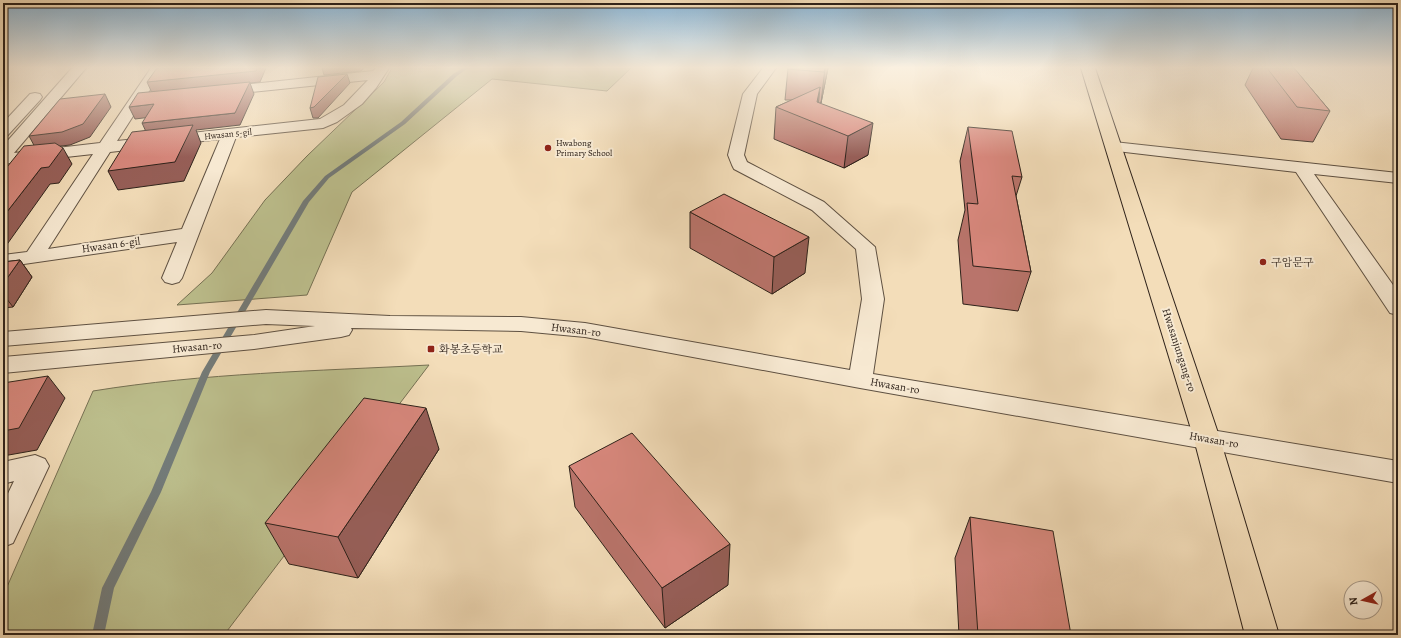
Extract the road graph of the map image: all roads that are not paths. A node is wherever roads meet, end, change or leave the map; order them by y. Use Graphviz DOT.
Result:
graph roads {
  1 [pos="34,98"];
  2 [pos="54,98"];
  3 [pos="152,98"];
  4 [pos="358,98"];
  5 [pos="749,98"];
  6 [pos="1098,98"];
  7 [pos="136,100"];
  8 [pos="3,132"];
  9 [pos="230,133"];
  10 [pos="105,147"];
  11 [pos="1114,147"];
  12 [pos="3,157"];
  13 [pos="1301,167"];
  14 [pos="1398,178"];
  15 [pos="190,234"];
  16 [pos="33,257"];
  17 [pos="3,261"];
  18 [pos="172,278"];
  19 [pos="1398,308"];
  20 [pos="390,323"];
  21 [pos="3,339"];
  22 [pos="3,365"];
  23 [pos="860,380"];
  24 [pos="1207,439"];
  25 [pos="1398,472"];
  26 [pos="3,473"];
  27 [pos="3,534"];
  28 [pos="1262,635"];
  1 -- 8 [label="street"];
  2 -- 12 [label="street"];
  3 -- 7 [label="street"];
  4 -- 9 [label="street, Hwasan 5-gil"];
  5 -- 23 [label="street"];
  6 -- 11 [label="main road, Hwasanjungang-ro"];
  7 -- 10 [label="street"];
  9 -- 10 [label="street, Hwasan 5-gil"];
  9 -- 15 [label="street"];
  10 -- 12 [label="street, Hwasan 5-gil"];
  10 -- 16 [label="street"];
  11 -- 13 [label="street"];
  11 -- 24 [label="main road, Hwasanjungang-ro"];
  13 -- 14 [label="street"];
  13 -- 19 [label="street"];
  15 -- 16 [label="street, Hwasan 6-gil"];
  15 -- 18 [label="street"];
  16 -- 17 [label="street, Hwasan 6-gil"];
  20 -- 21 [label="street, Hwasan-ro"];
  20 -- 22 [label="street, Hwasan-ro"];
  20 -- 23 [label="street, Hwasan-ro"];
  23 -- 24 [label="street, Hwasan-ro"];
  24 -- 25 [label="street, Hwasan-ro"];
  24 -- 28 [label="main road, Hwasanjungang-ro"];
  26 -- 27 [label="street"];
}
